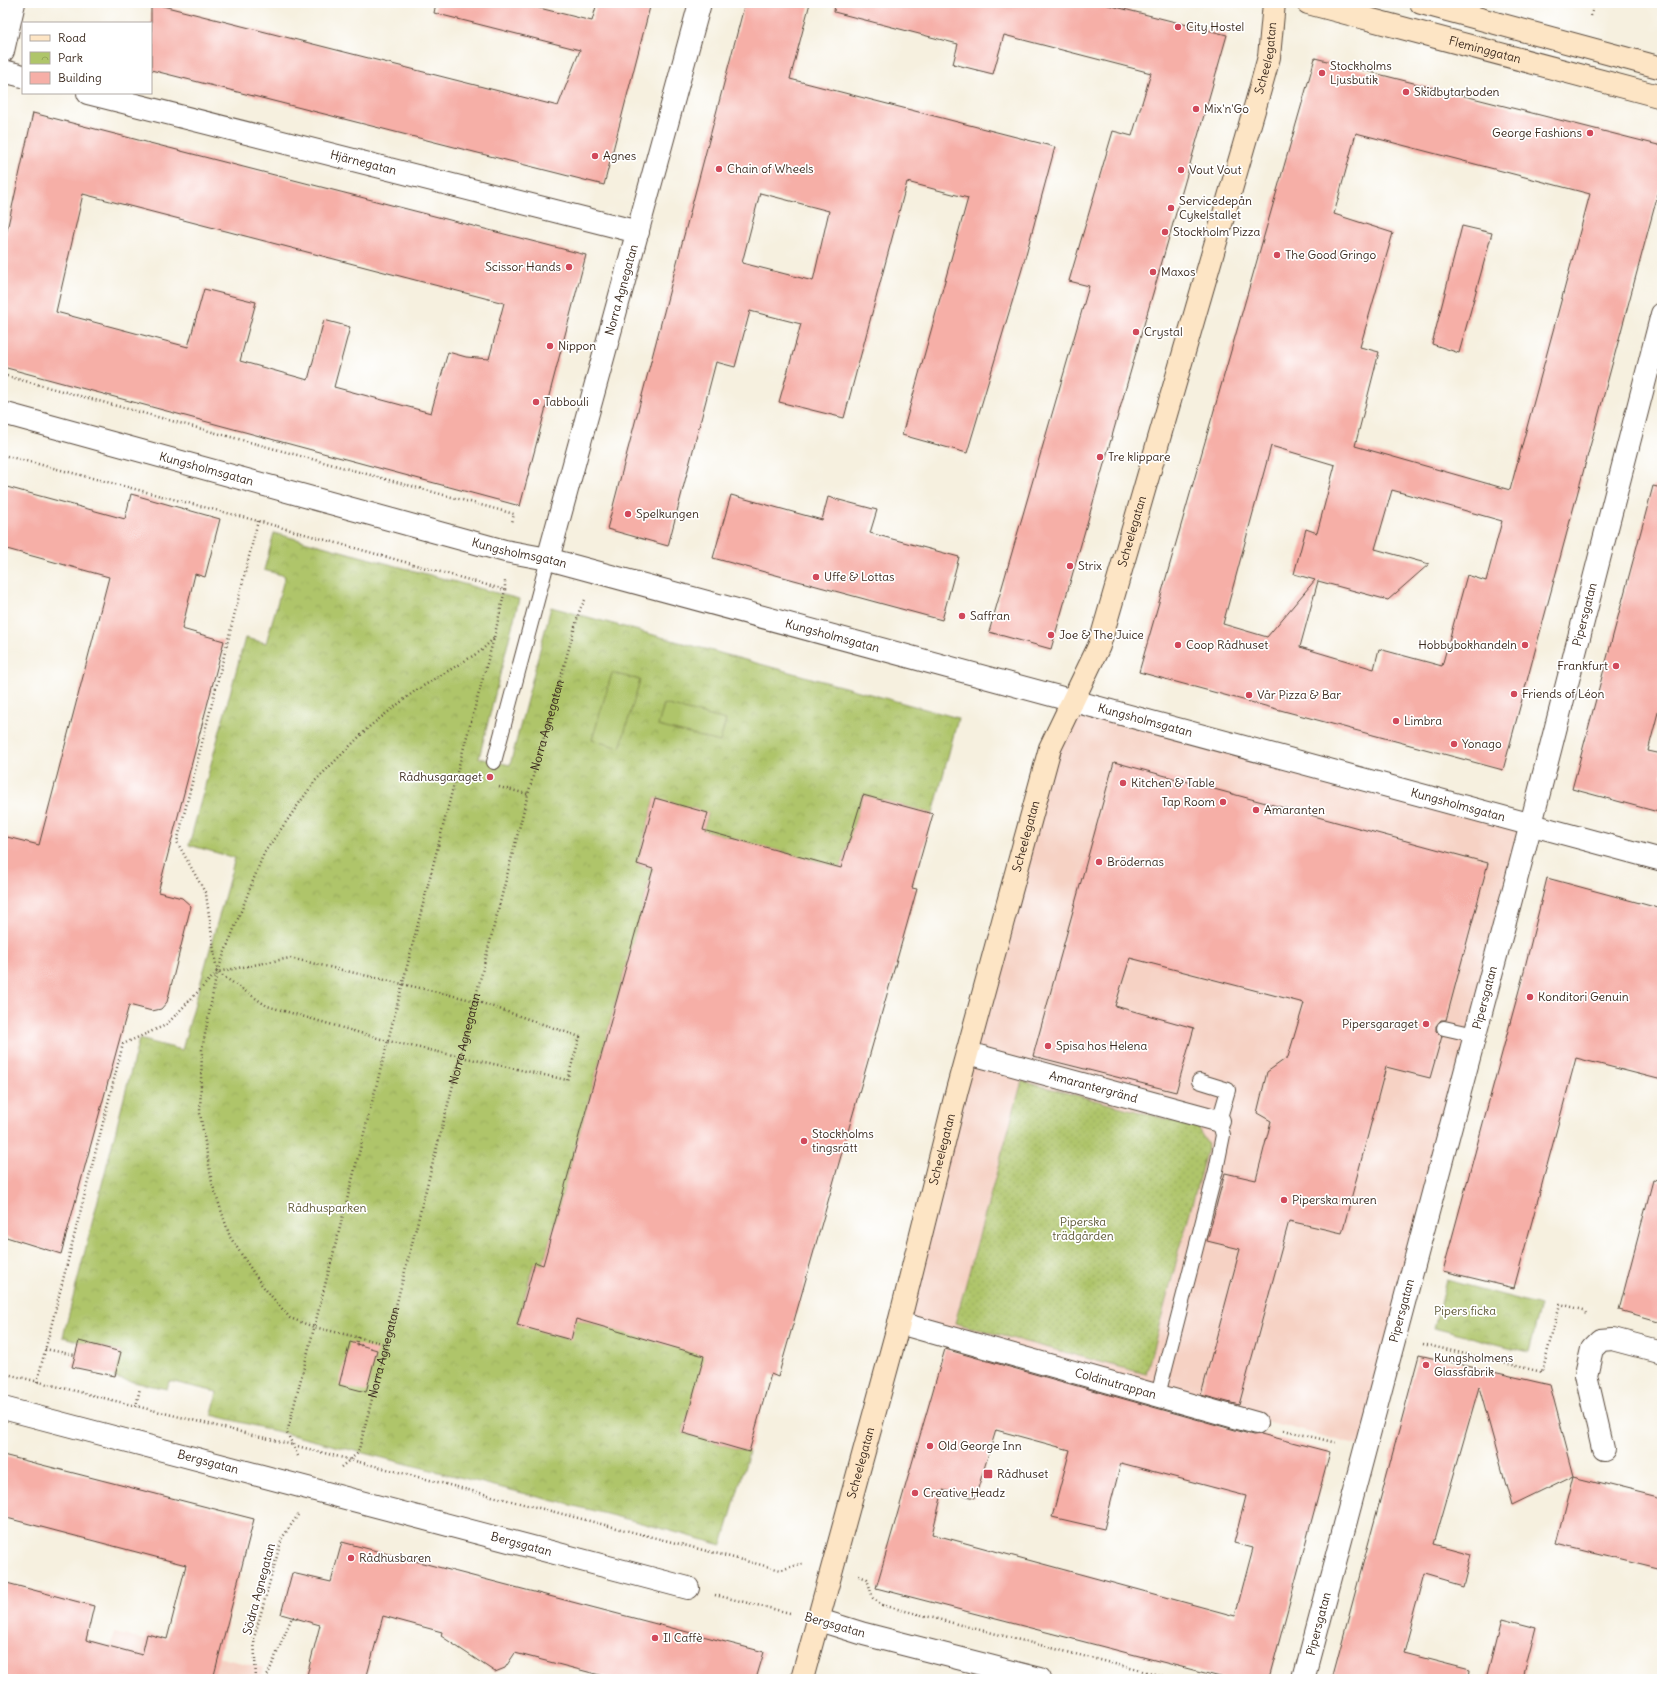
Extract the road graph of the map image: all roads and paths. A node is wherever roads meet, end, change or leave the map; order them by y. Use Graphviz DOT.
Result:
graph roads {
  1 [pos="14,3"];
  2 [pos="700,3"];
  3 [pos="1274,3"];
  4 [pos="1308,3"];
  5 [pos="1421,3"];
  6 [pos="1593,7"];
  7 [pos="1590,16"];
  8 [pos="3,51"];
  9 [pos="1662,68"];
  10 [pos="3,71"];
  11 [pos="22,76"];
  12 [pos="92,94"];
  13 [pos="1662,97"];
  14 [pos="638,232"];
  15 [pos="1662,314"];
  16 [pos="3,375"];
  17 [pos="3,413"];
  18 [pos="3,455"];
  19 [pos="258,521"];
  20 [pos="505,550"];
  21 [pos="548,560"];
  22 [pos="600,574"];
  23 [pos="505,590"];
  24 [pos="494,638"];
  25 [pos="1073,700"];
  26 [pos="494,762"];
  27 [pos="1531,824"];
  28 [pos="1662,860"];
  29 [pos="217,972"];
  30 [pos="403,983"];
  31 [pos="476,1001"];
  32 [pos="1444,1028"];
  33 [pos="1475,1035"];
  34 [pos="388,1041"];
  35 [pos="968,1054"];
  36 [pos="462,1056"];
  37 [pos="1199,1082"];
  38 [pos="1219,1121"];
  39 [pos="1584,1310"];
  40 [pos="899,1323"];
  41 [pos="314,1327"];
  42 [pos="358,1337"];
  43 [pos="386,1344"];
  44 [pos="364,1346"];
  45 [pos="1441,1348"];
  46 [pos="46,1349"];
  47 [pos="1662,1352"];
  48 [pos="75,1355"];
  49 [pos="3,1374"];
  50 [pos="37,1382"];
  51 [pos="140,1388"];
  52 [pos="1158,1395"];
  53 [pos="136,1407"];
  54 [pos="3,1408"];
  55 [pos="1256,1422"];
  56 [pos="1332,1442"];
  57 [pos="293,1445"];
  58 [pos="1603,1449"];
  59 [pos="350,1460"];
  60 [pos="314,1490"];
  61 [pos="833,1566"];
  62 [pos="688,1588"];
  63 [pos="298,1619"];
  64 [pos="819,1620"];
  65 [pos="256,1679"];
  66 [pos="266,1679"];
  67 [pos="802,1679"];
  68 [pos="1040,1679"];
  69 [pos="1174,1679"];
  70 [pos="1304,1679"];
  1 -- 8 [label="street"];
  2 -- 14 [label="street, Norra Agnegatan"];
  3 -- 25 [label="street, Scheelegatan"];
  4 -- 13 [label="street, Fleminggatan"];
  5 -- 9 [label="street"];
  6 -- 7 [label="path"];
  10 -- 11 [label="street"];
  12 -- 14 [label="street, Hjärnegatan"];
  14 -- 21 [label="street, Norra Agnegatan"];
  15 -- 27 [label="street, Pipersgatan"];
  16 -- 20 [label="path"];
  17 -- 20 [label="street, Kungsholmsgatan"];
  18 -- 19 [label="path"];
  19 -- 23 [label="path"];
  19 -- 29 [label="path"];
  20 -- 21 [label="street, Kungsholmsgatan"];
  20 -- 23 [label="path"];
  21 -- 22 [label="street, Kungsholmsgatan"];
  21 -- 26 [label="lane, Norra Agnegatan"];
  22 -- 25 [label="street, Kungsholmsgatan"];
  22 -- 31 [label="path, Norra Agnegatan"];
  23 -- 24 [label="path"];
  24 -- 29 [label="path"];
  24 -- 30 [label="path"];
  25 -- 27 [label="street, Kungsholmsgatan"];
  25 -- 35 [label="street, Scheelegatan"];
  27 -- 28 [label="street, Kungsholmsgatan"];
  27 -- 33 [label="street, Pipersgatan"];
  29 -- 30 [label="path"];
  29 -- 34 [label="path"];
  29 -- 41 [label="path"];
  29 -- 46 [label="path"];
  30 -- 31 [label="path"];
  30 -- 34 [label="path"];
  31 -- 36 [label="path, Norra Agnegatan"];
  31 -- 36 [label="path"];
  32 -- 33 [label="lane"];
  33 -- 70 [label="street, Pipersgatan"];
  34 -- 36 [label="path"];
  34 -- 41 [label="path"];
  35 -- 38 [label="street, Amarantergränd"];
  35 -- 40 [label="street, Scheelegatan"];
  36 -- 43 [label="path, Norra Agnegatan"];
  37 -- 38 [label="lane"];
  38 -- 52 [label="lane"];
  39 -- 45 [label="path"];
  40 -- 52 [label="street, Coldinutrappan"];
  40 -- 61 [label="street, Scheelegatan"];
  41 -- 42 [label="path"];
  41 -- 57 [label="path"];
  42 -- 43 [label="path"];
  42 -- 44 [label="path"];
  43 -- 59 [label="path, Norra Agnegatan"];
  46 -- 48 [label="path"];
  46 -- 50 [label="path"];
  47 -- 58 [label="street"];
  49 -- 50 [label="path"];
  50 -- 53 [label="path"];
  51 -- 53 [label="path"];
  52 -- 55 [label="street, Coldinutrappan"];
  53 -- 57 [label="path"];
  54 -- 60 [label="street, Bergsgatan"];
  55 -- 56 [label="path"];
  57 -- 59 [label="path"];
  57 -- 60 [label="path"];
  59 -- 60 [label="path, Norra Agnegatan"];
  59 -- 61 [label="path"];
  60 -- 62 [label="street, Bergsgatan"];
  60 -- 65 [label="path, Södra Agnegatan"];
  61 -- 64 [label="street, Scheelegatan"];
  61 -- 69 [label="path"];
  62 -- 64 [label="path, Bergsgatan"];
  63 -- 66 [label="path"];
  64 -- 67 [label="street, Scheelegatan"];
  64 -- 68 [label="street, Bergsgatan"];
}
